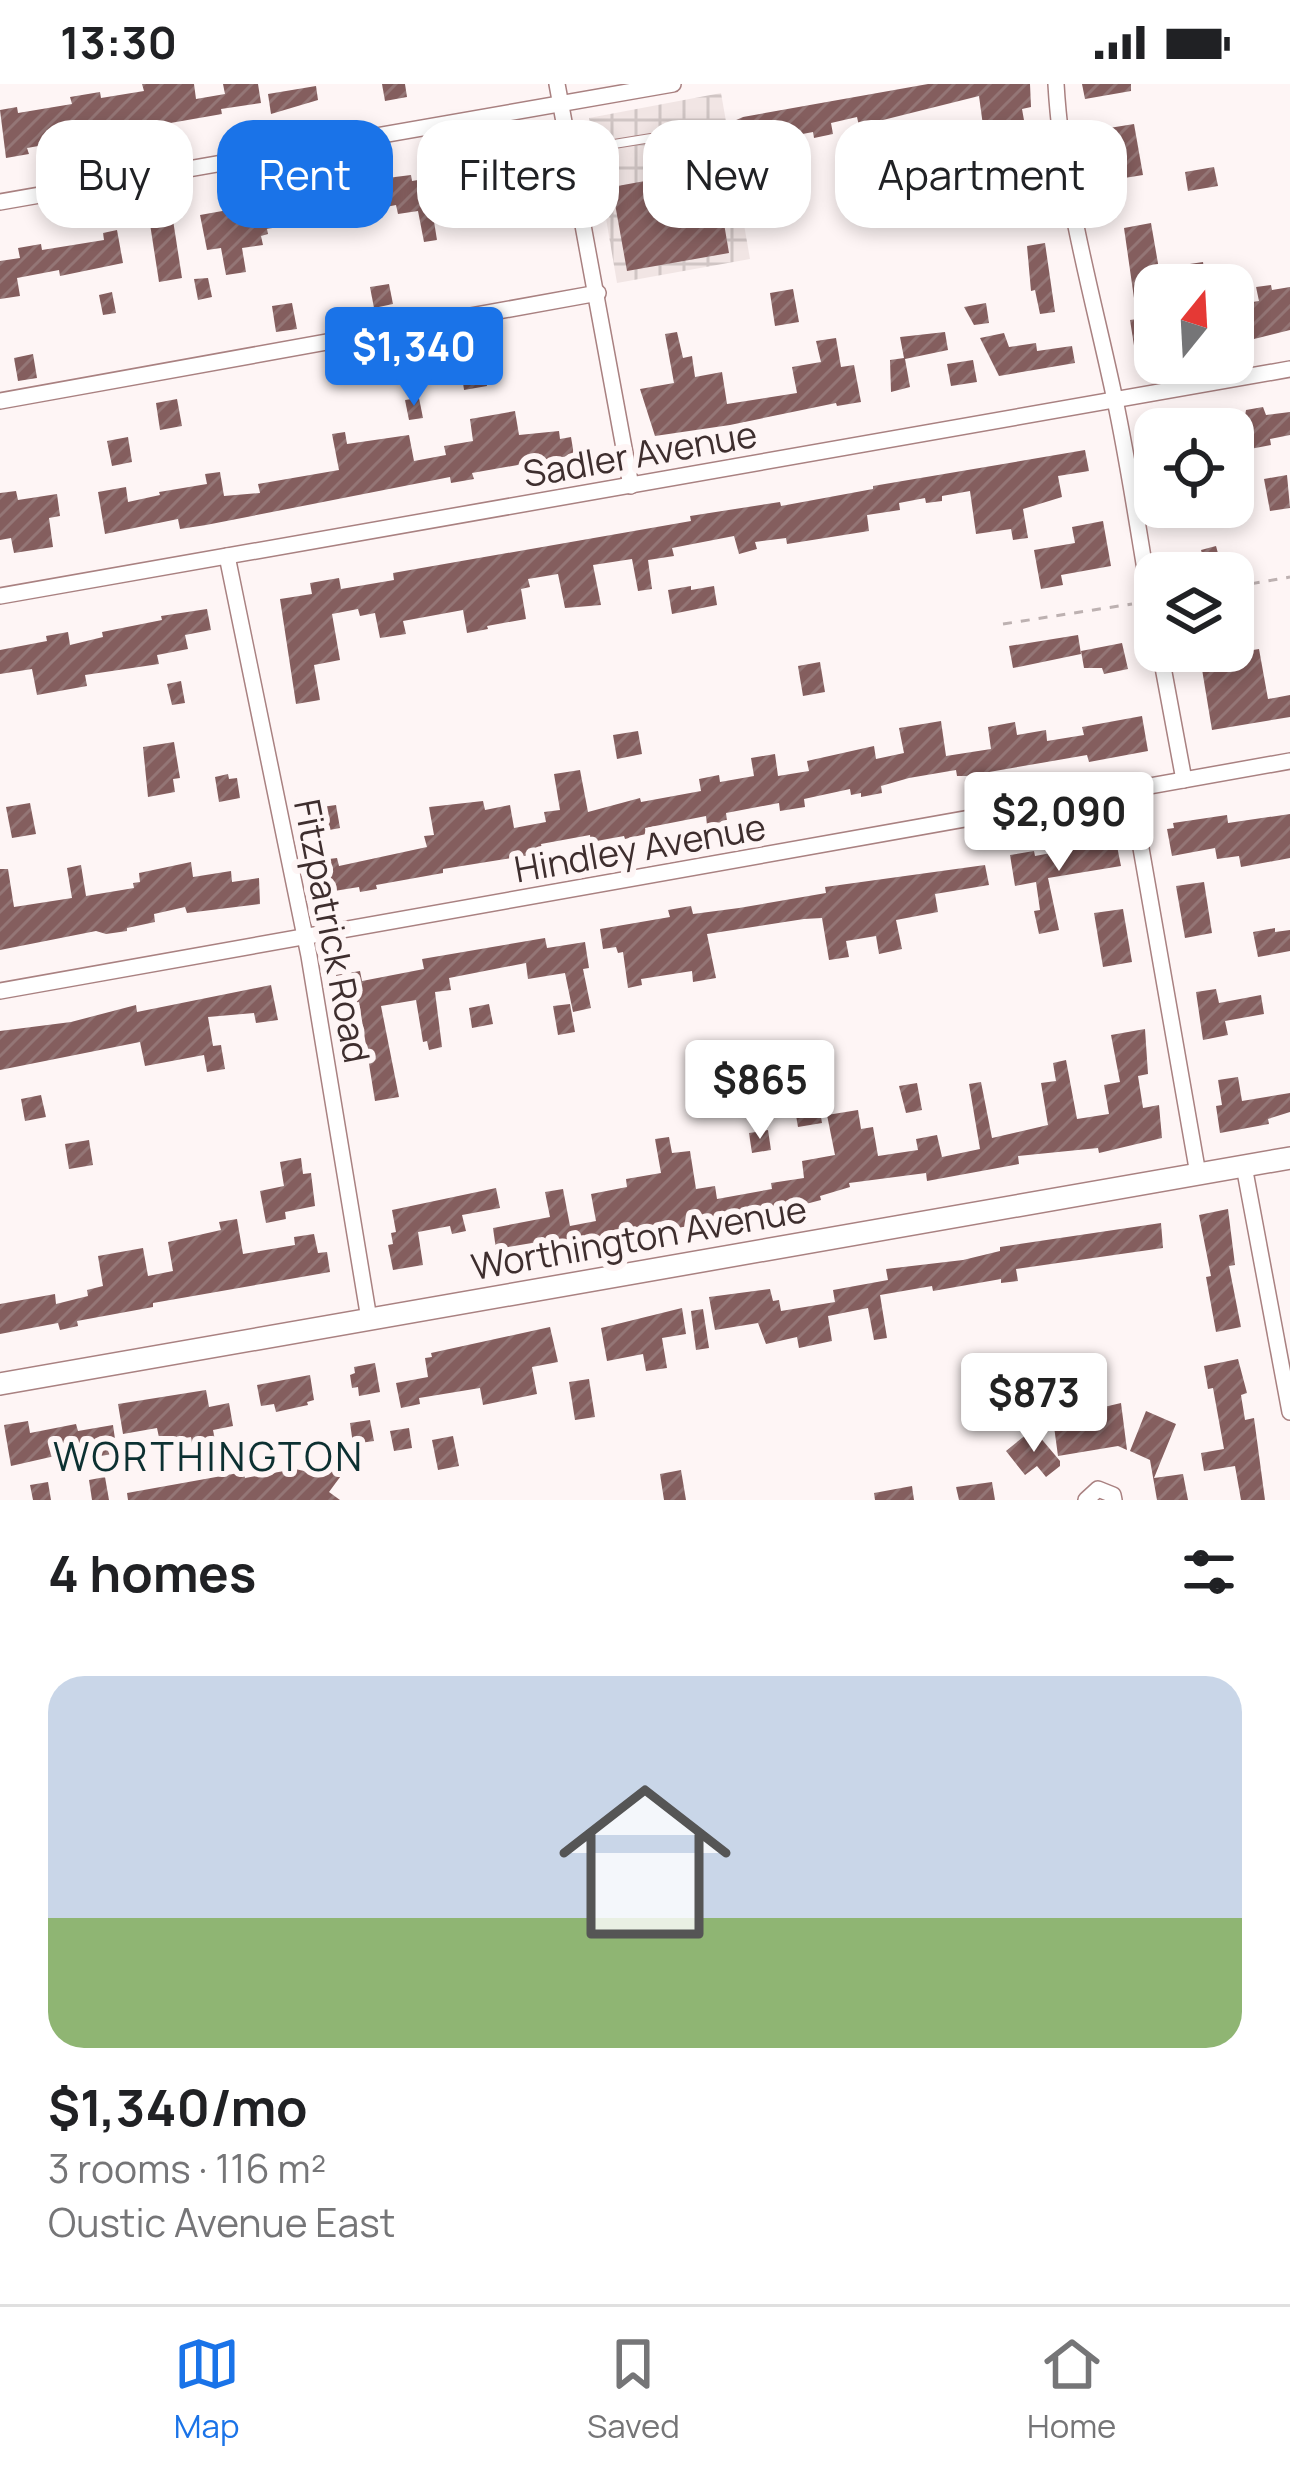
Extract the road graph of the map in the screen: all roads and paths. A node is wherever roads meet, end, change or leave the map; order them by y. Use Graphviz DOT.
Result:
graph roads {
  1 [pos="557,84"];
  2 [pos="673,84"];
  3 [pos="1056,84"];
  4 [pos="560,103"];
  5 [pos="564,120"];
  6 [pos="0,202"];
  7 [pos="585,228"];
  8 [pos="598,293"];
  9 [pos="1290,369"];
  10 [pos="1115,400"];
  11 [pos="0,401"];
  12 [pos="631,486"];
  13 [pos="1141,552"];
  14 [pos="227,556"];
  15 [pos="1290,577"];
  16 [pos="1254,583"];
  17 [pos="0,596"];
  18 [pos="1134,604"];
  19 [pos="1003,624"];
  20 [pos="1164,672"];
  21 [pos="1290,761"];
  22 [pos="1184,780"];
  23 [pos="1131,791"];
  24 [pos="305,938"];
  25 [pos="0,991"];
  26 [pos="1290,1158"];
  27 [pos="1244,1166"];
  28 [pos="1198,1174"];
  29 [pos="369,1319"];
  30 [pos="0,1384"];
  31 [pos="1290,1412"];
  32 [pos="1086,1500"];
  33 [pos="1114,1500"];
  1 -- 4 [label="street"];
  2 -- 4 [label="street"];
  3 -- 10 [label="street"];
  4 -- 5 [label="street"];
  4 -- 6 [label="street"];
  7 -- 8 [label="street"];
  8 -- 11 [label="street"];
  8 -- 12 [label="street"];
  9 -- 10 [label="street, Sadler Avenue"];
  10 -- 12 [label="street, Sadler Avenue"];
  10 -- 13 [label="street"];
  12 -- 14 [label="street, Sadler Avenue"];
  14 -- 17 [label="street, Sadler Avenue"];
  14 -- 24 [label="street, Fitzpatrick Road"];
  15 -- 16 [label="path"];
  18 -- 19 [label="path"];
  20 -- 22 [label="street"];
  21 -- 22 [label="street, Hindley Avenue"];
  22 -- 23 [label="street, Hindley Avenue"];
  23 -- 24 [label="street, Hindley Avenue"];
  23 -- 28 [label="street"];
  24 -- 25 [label="street, Hindley Avenue"];
  24 -- 29 [label="street, Fitzpatrick Road"];
  26 -- 27 [label="street, Worthington Avenue"];
  27 -- 28 [label="street, Worthington Avenue"];
  27 -- 31 [label="street"];
  28 -- 29 [label="street, Worthington Avenue"];
  29 -- 30 [label="street, Worthington Avenue"];
  32 -- 33 [label="street"];
}
